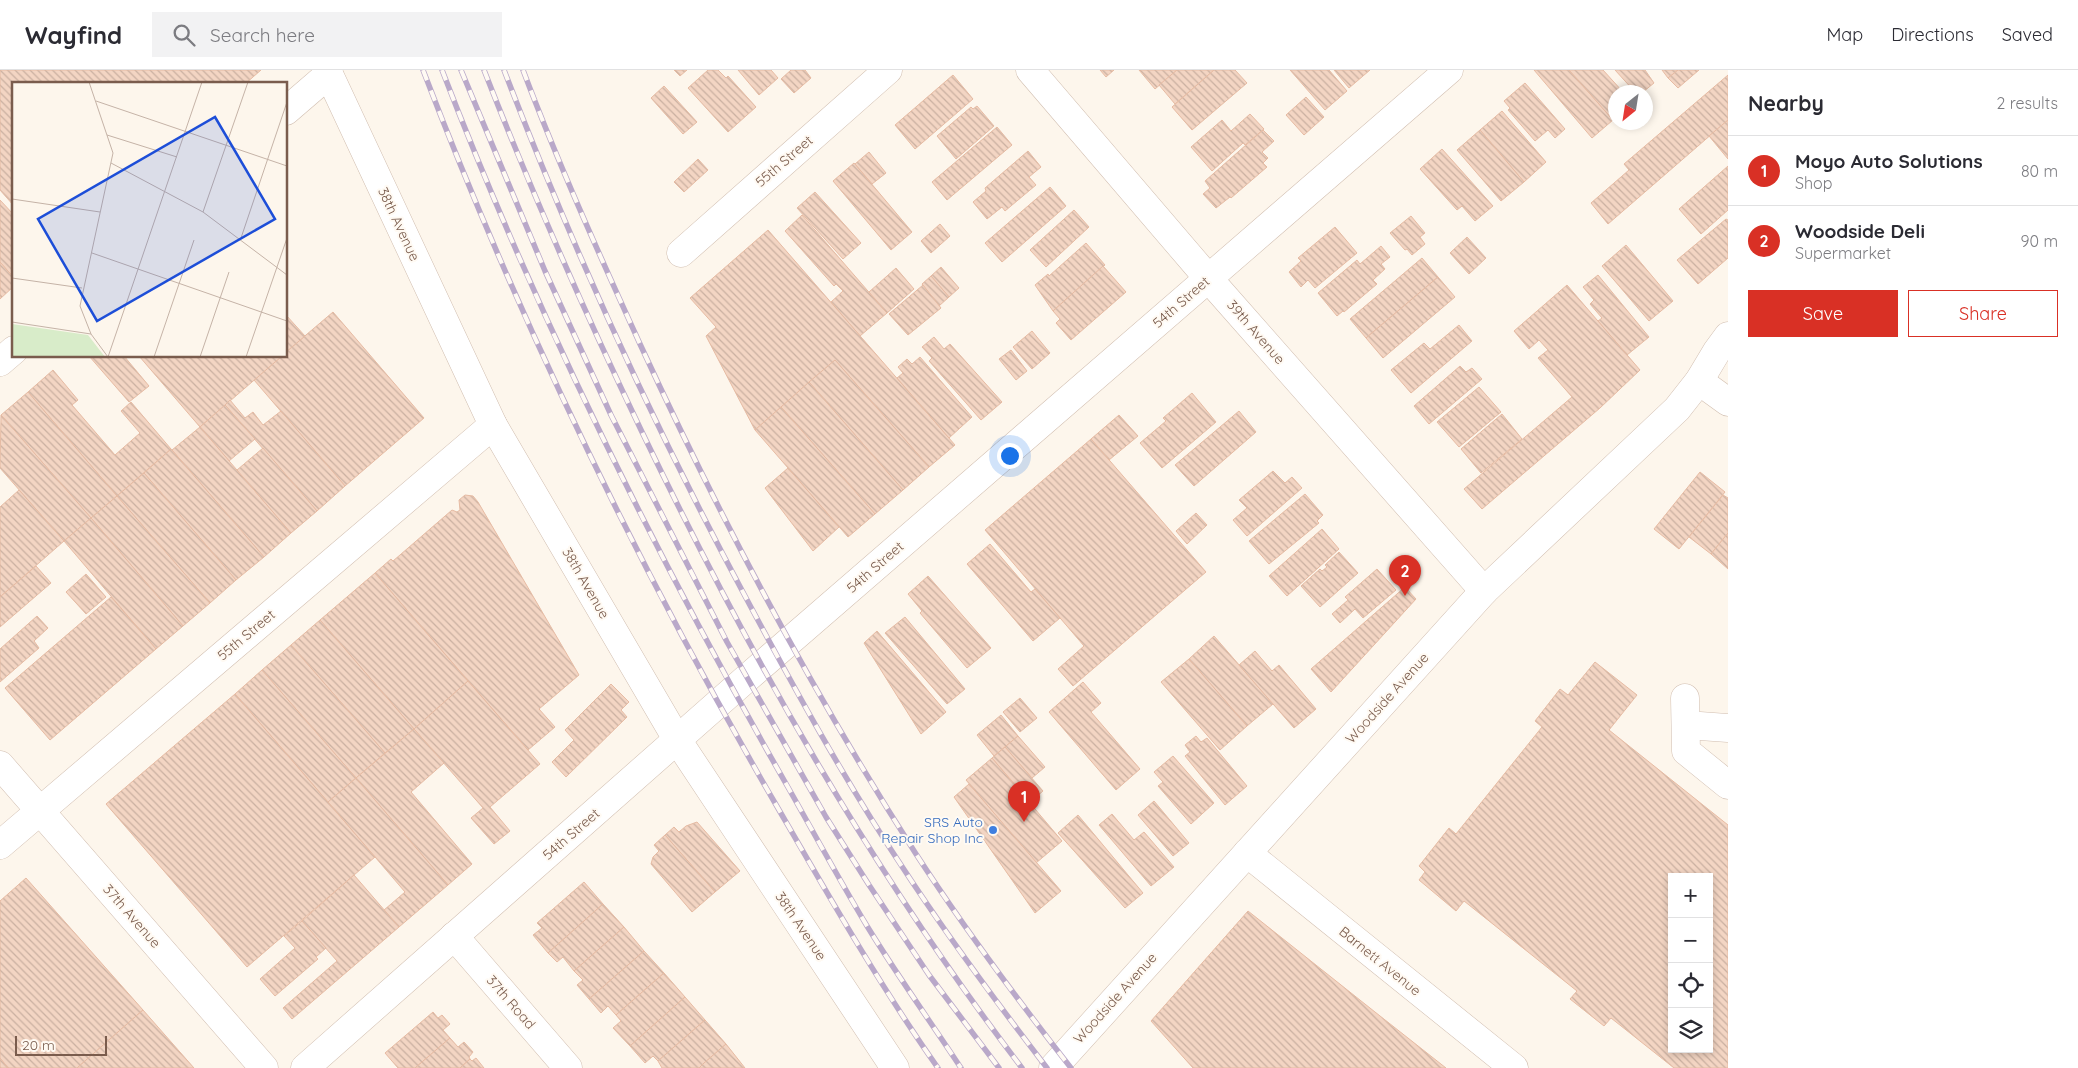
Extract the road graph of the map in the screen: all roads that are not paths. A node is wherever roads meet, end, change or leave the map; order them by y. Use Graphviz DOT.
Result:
graph roads {
  1 [pos="888,70"];
  2 [pos="1030,70"];
  3 [pos="1449,70"];
  4 [pos="328,72"];
  5 [pos="288,109"];
  6 [pos="681,253"];
  7 [pos="1208,278"];
  8 [pos="1728,336"];
  9 [pos="12,352"];
  10 [pos="0,362"];
  11 [pos="1699,382"];
  12 [pos="1728,402"];
  13 [pos="493,425"];
  14 [pos="1484,591"];
  15 [pos="1685,698"];
  16 [pos="1686,725"];
  17 [pos="1728,728"];
  18 [pos="678,741"];
  19 [pos="0,765"];
  20 [pos="1728,785"];
  21 [pos="40,810"];
  22 [pos="0,845"];
  23 [pos="1247,853"];
  24 [pos="454,936"];
  25 [pos="264,1068"];
  26 [pos="305,1068"];
  27 [pos="568,1068"];
  28 [pos="895,1068"];
  29 [pos="1052,1068"];
  30 [pos="1514,1068"];
  1 -- 6 [label="street, 55th Street"];
  2 -- 7 [label="street, 39th Avenue"];
  3 -- 7 [label="street, 54th Street"];
  4 -- 5 [label="street"];
  4 -- 13 [label="street, 38th Avenue"];
  7 -- 14 [label="street, 39th Avenue"];
  7 -- 18 [label="street, 54th Street"];
  8 -- 11 [label="street, Woodside Avenue"];
  9 -- 10 [label="street"];
  11 -- 12 [label="street"];
  11 -- 14 [label="street, Woodside Avenue"];
  13 -- 18 [label="street, 38th Avenue"];
  13 -- 21 [label="street, 55th Street"];
  14 -- 23 [label="street, Woodside Avenue"];
  15 -- 16 [label="street"];
  16 -- 17 [label="street"];
  16 -- 20 [label="street"];
  18 -- 24 [label="street, 54th Street"];
  18 -- 28 [label="street, 38th Avenue"];
  19 -- 21 [label="street, 37th Avenue"];
  21 -- 22 [label="street, 55th Street"];
  21 -- 25 [label="street, 37th Avenue"];
  23 -- 29 [label="street, Woodside Avenue"];
  23 -- 30 [label="street, Barnett Avenue"];
  24 -- 26 [label="street, 54th Street"];
  24 -- 27 [label="street, 37th Road"];
}
